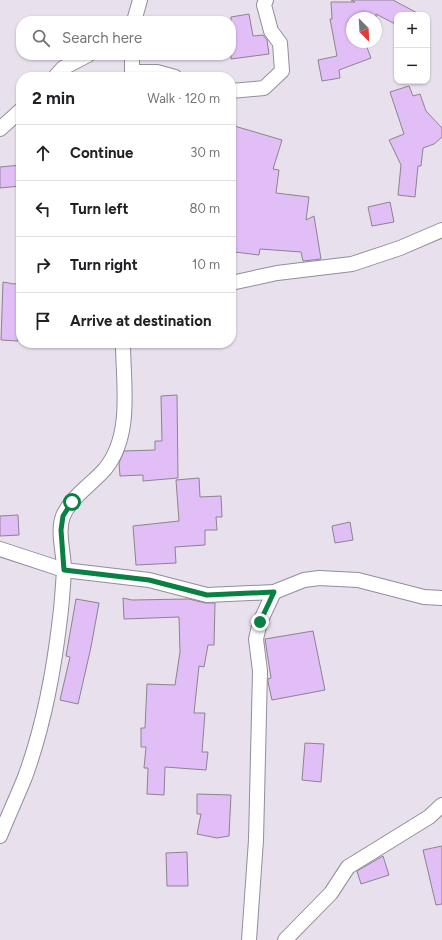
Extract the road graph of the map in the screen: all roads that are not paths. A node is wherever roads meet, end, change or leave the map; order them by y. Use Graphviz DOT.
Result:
graph roads {
  1 [pos="140,0"];
  2 [pos="266,0"];
  3 [pos="135,16"];
  4 [pos="78,60"];
  5 [pos="132,60"];
  6 [pos="59,72"];
  7 [pos="132,72"];
  8 [pos="236,91"];
  9 [pos="16,115"];
  10 [pos="0,129"];
  11 [pos="442,230"];
  12 [pos="236,282"];
  13 [pos="123,348"];
  14 [pos="0,549"];
  15 [pos="64,570"];
  16 [pos="274,592"];
  17 [pos="442,598"];
  18 [pos="442,805"];
  19 [pos="0,836"];
  20 [pos="249,940"];
  21 [pos="285,940"];
  1 -- 3 [label="street"];
  2 -- 8 [label="street"];
  4 -- 6 [label="street"];
  5 -- 7 [label="street"];
  9 -- 10 [label="street"];
  11 -- 12 [label="street"];
  13 -- 15 [label="street"];
  14 -- 15 [label="street"];
  15 -- 16 [label="street"];
  15 -- 19 [label="street"];
  16 -- 17 [label="street"];
  16 -- 20 [label="street"];
  18 -- 21 [label="street"];
}
